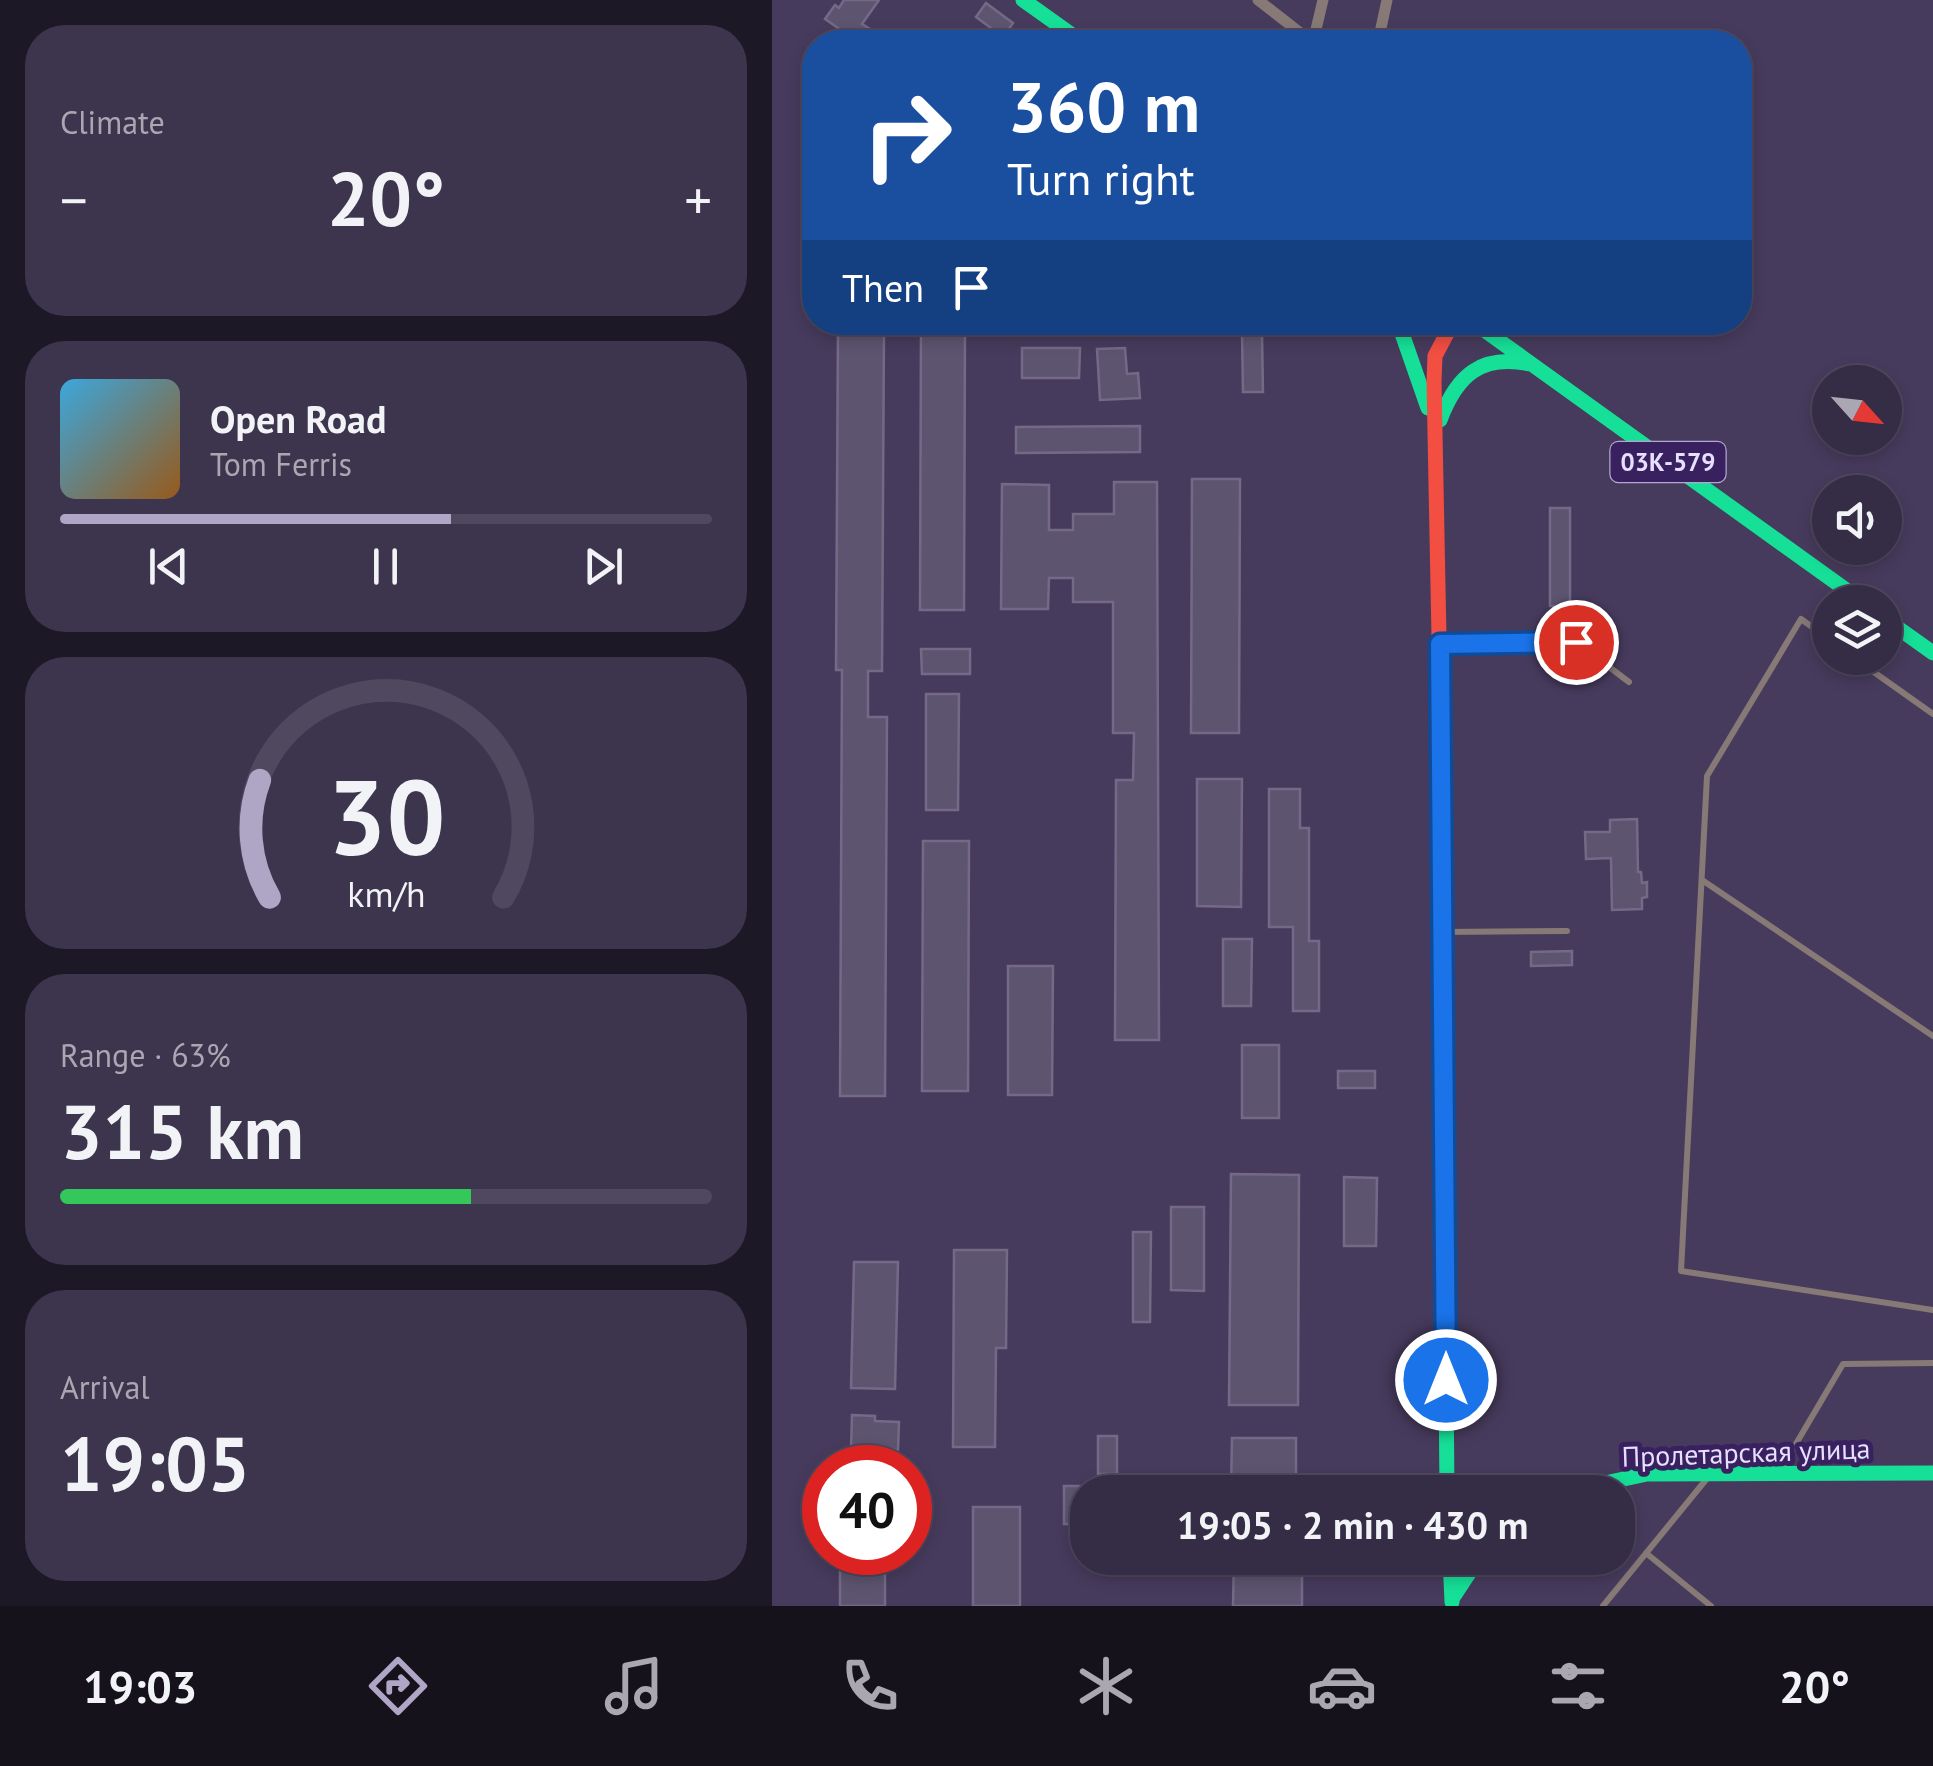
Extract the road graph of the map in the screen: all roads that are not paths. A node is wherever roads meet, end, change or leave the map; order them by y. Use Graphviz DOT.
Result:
graph roads {
  1 [pos="1023,0"];
  2 [pos="1258,0"];
  3 [pos="1323,0"];
  4 [pos="1387,0"];
  5 [pos="1065,30"];
  6 [pos="1297,30"];
  7 [pos="1315,30"];
  8 [pos="1381,30"];
  9 [pos="1403,335"];
  10 [pos="1446,335"];
  11 [pos="1491,335"];
  12 [pos="1534,365"];
  13 [pos="1436,434"];
  14 [pos="1839,585"];
  15 [pos="1812,627"];
  16 [pos="1902,631"];
  17 [pos="1440,644"];
  18 [pos="1932,653"];
  19 [pos="1878,675"];
  20 [pos="1629,682"];
  21 [pos="1932,714"];
  22 [pos="1702,880"];
  23 [pos="1567,930"];
  24 [pos="1443,932"];
  25 [pos="1932,1036"];
  26 [pos="1932,1310"];
  27 [pos="1932,1363"];
  28 [pos="1932,1473"];
  29 [pos="1778,1474"];
  30 [pos="1447,1475"];
  31 [pos="1710,1475"];
  32 [pos="1635,1476"];
  33 [pos="1646,1553"];
  34 [pos="1451,1575"];
  35 [pos="1469,1575"];
  36 [pos="1452,1602"];
  37 [pos="1603,1606"];
  38 [pos="1711,1606"];
  1 -- 5 [label="street"];
  2 -- 6 [label="street"];
  3 -- 7 [label="street"];
  4 -- 8 [label="street"];
  9 -- 13 [label="street"];
  10 -- 13 [label="street"];
  11 -- 12 [label="street, 03К-579"];
  12 -- 13 [label="street"];
  12 -- 14 [label="street, 03К-579"];
  13 -- 17 [label="street"];
  15 -- 22 [label="lane"];
  16 -- 18 [label="street"];
  17 -- 20 [label="lane"];
  17 -- 24 [label="street"];
  19 -- 21 [label="lane"];
  22 -- 25 [label="lane"];
  22 -- 26 [label="lane"];
  23 -- 24 [label="lane"];
  24 -- 30 [label="street"];
  27 -- 29 [label="lane"];
  28 -- 29 [label="street, Пролетарская улица"];
  29 -- 31 [label="street, Пролетарская улица"];
  31 -- 32 [label="street, Пролетарская улица"];
  31 -- 33 [label="lane"];
  33 -- 37 [label="lane"];
  33 -- 38 [label="lane"];
  34 -- 36 [label="street"];
  35 -- 36 [label="street"];
}
